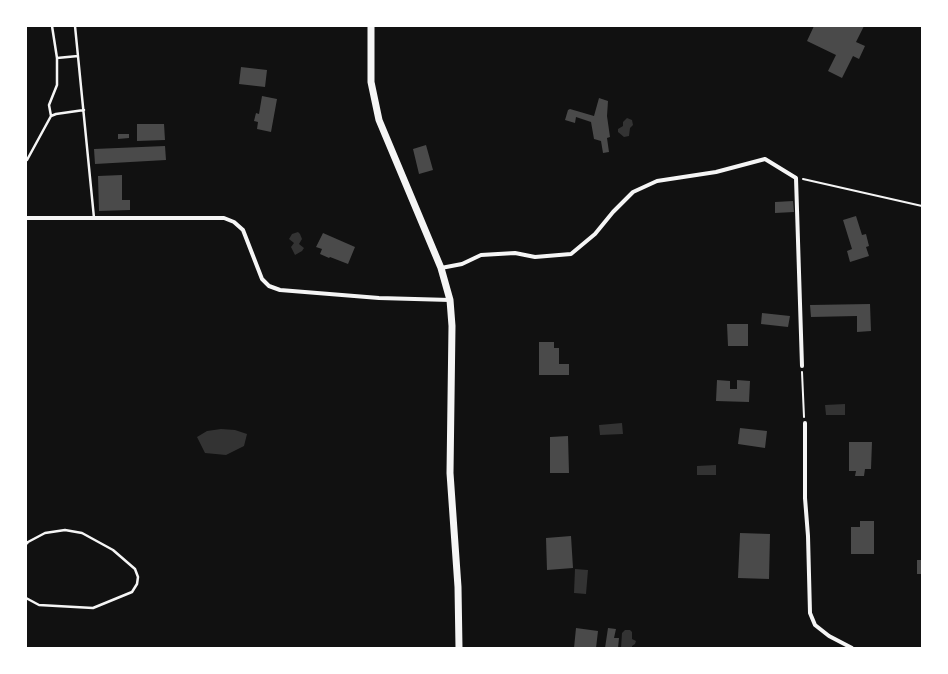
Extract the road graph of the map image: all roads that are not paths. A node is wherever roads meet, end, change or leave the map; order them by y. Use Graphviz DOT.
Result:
graph roads {
  1 [pos="52,26"];
  2 [pos="75,26"];
  3 [pos="371,26"];
  4 [pos="78,56"];
  5 [pos="57,58"];
  6 [pos="84,110"];
  7 [pos="51,116"];
  8 [pos="27,160"];
  9 [pos="26,218"];
  10 [pos="94,219"];
  11 [pos="441,268"];
  12 [pos="450,300"];
  13 [pos="802,366"];
  14 [pos="804,423"];
  15 [pos="26,544"];
  16 [pos="26,598"];
  17 [pos="459,648"];
  18 [pos="852,648"];
  1 -- 5 [label="lane"];
  2 -- 4 [label="lane"];
  3 -- 11 [label="main road"];
  4 -- 5 [label="lane"];
  4 -- 6 [label="lane"];
  5 -- 7 [label="lane"];
  6 -- 7 [label="lane"];
  6 -- 10 [label="lane"];
  7 -- 8 [label="lane"];
  9 -- 10 [label="street"];
  10 -- 12 [label="street"];
  11 -- 12 [label="main road"];
  11 -- 13 [label="street"];
  12 -- 17 [label="main road"];
  14 -- 18 [label="street"];
  15 -- 16 [label="lane"];
}
